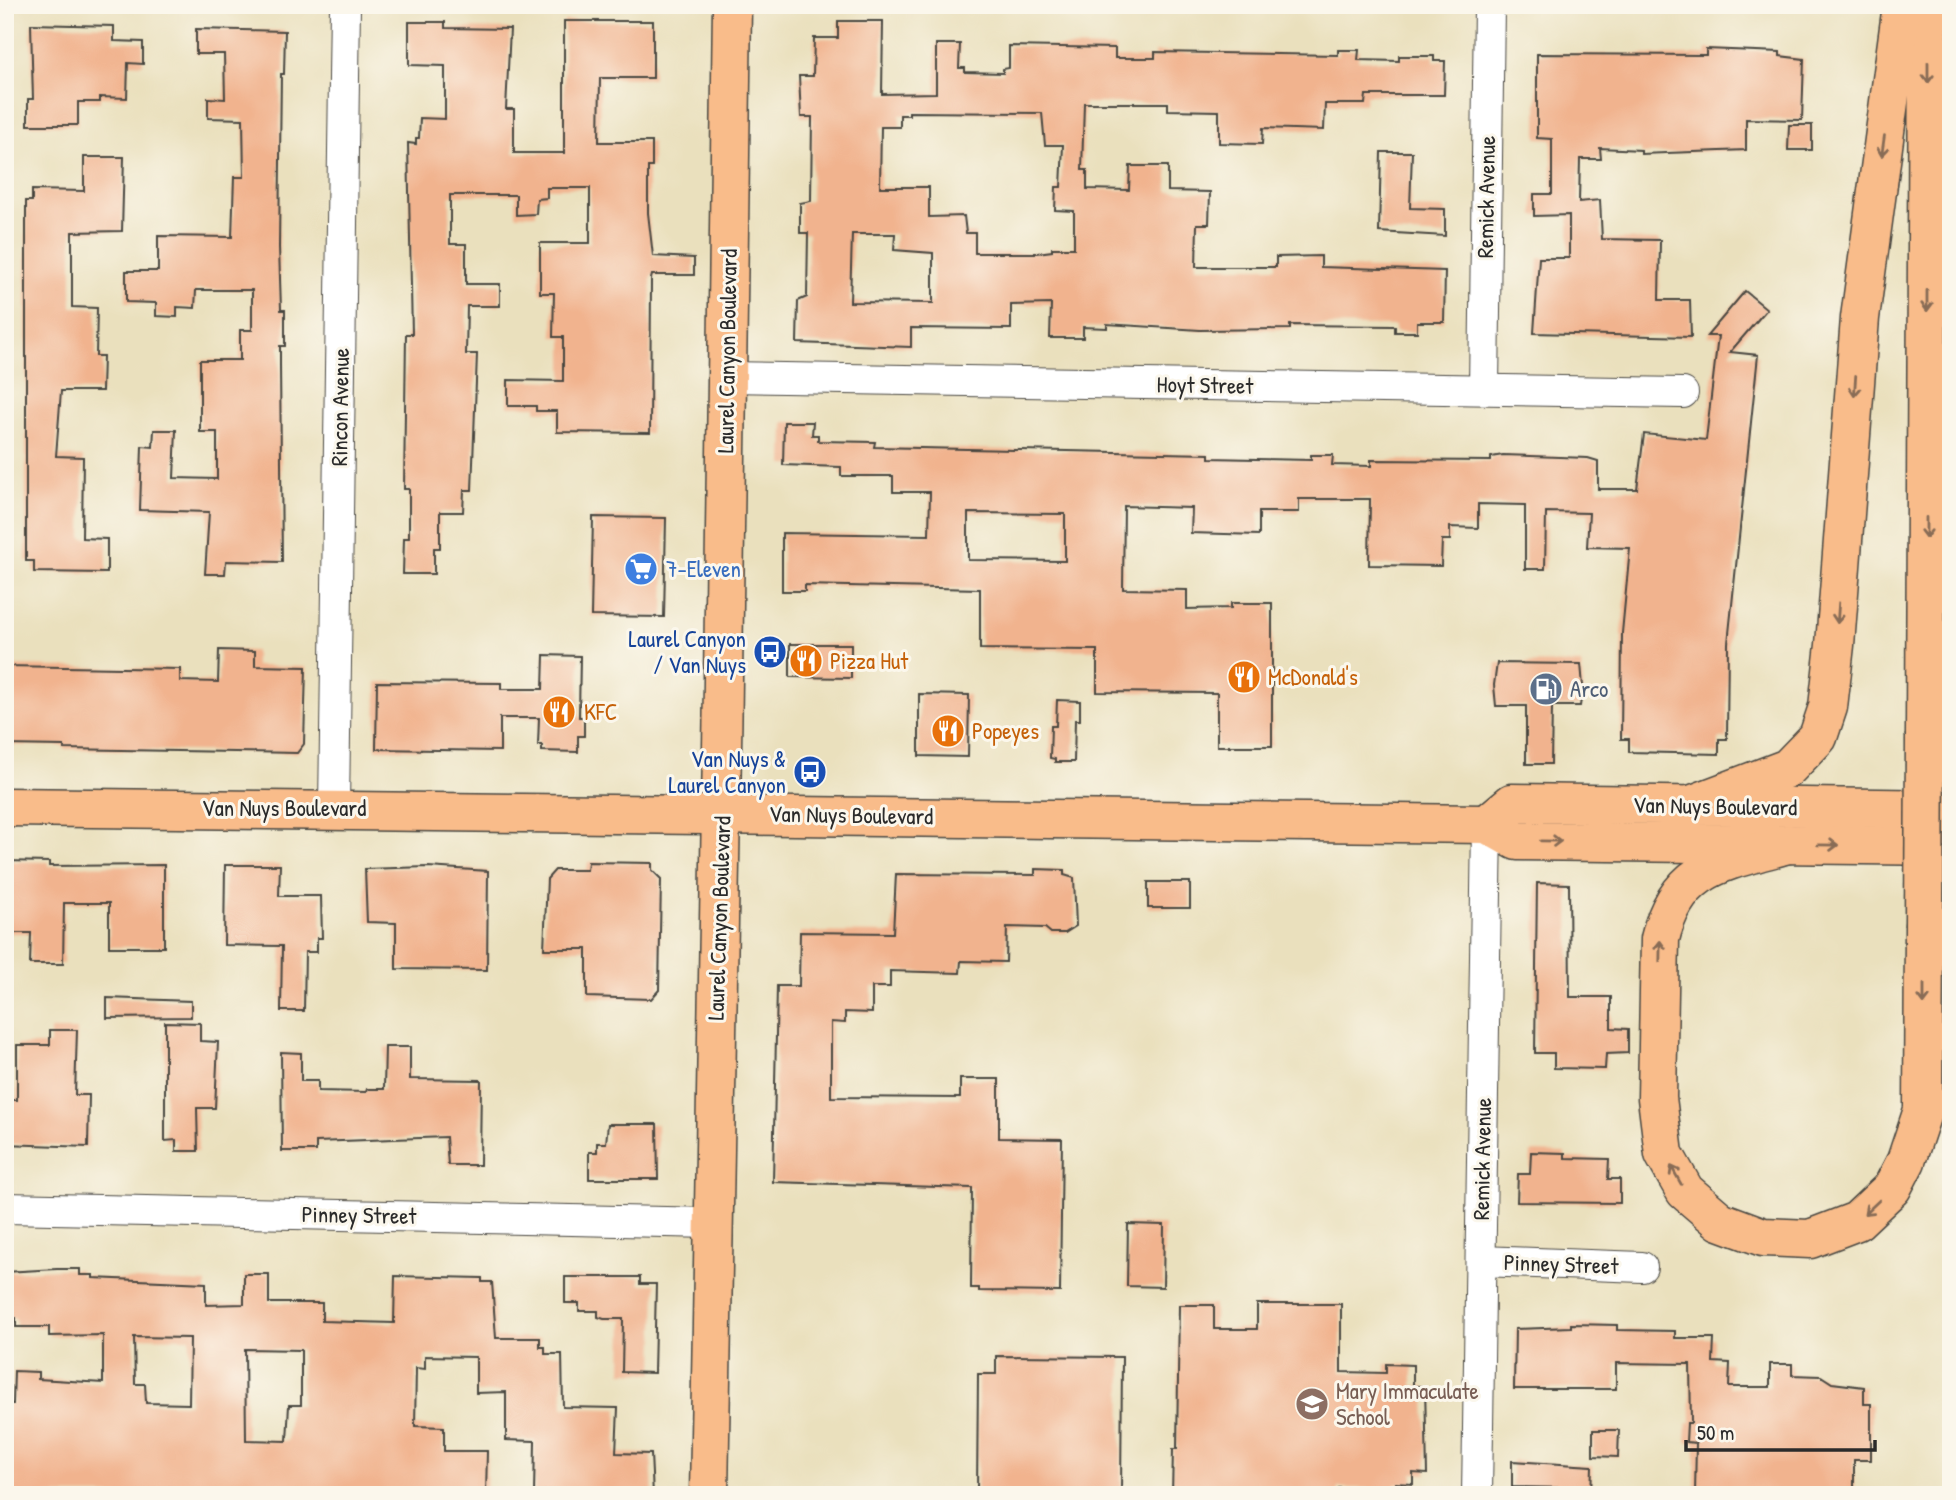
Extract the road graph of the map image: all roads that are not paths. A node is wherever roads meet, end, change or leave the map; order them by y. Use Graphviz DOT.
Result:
graph roads {
  1 [pos="345,5"];
  2 [pos="732,5"];
  3 [pos="1489,5"];
  4 [pos="1902,5"];
  5 [pos="1928,5"];
  6 [pos="727,377"];
  7 [pos="1484,389"];
  8 [pos="1683,393"];
  9 [pos="1688,806"];
  10 [pos="5,807"];
  11 [pos="334,808"];
  12 [pos="1951,809"];
  13 [pos="722,814"];
  14 [pos="1488,824"];
  15 [pos="1788,844"];
  16 [pos="1951,846"];
  17 [pos="5,1208"];
  18 [pos="713,1223"];
  19 [pos="1481,1261"];
  20 [pos="1642,1267"];
  21 [pos="709,1495"];
  22 [pos="1478,1495"];
  1 -- 11 [label="street, Rincon Avenue"];
  2 -- 6 [label="main road, Laurel Canyon Boulevard"];
  3 -- 7 [label="street, Remick Avenue"];
  4 -- 9 [label="main road, one-way"];
  5 -- 15 [label="main road, one-way, bridge"];
  6 -- 7 [label="street, Hoyt Street"];
  6 -- 13 [label="main road, Laurel Canyon Boulevard"];
  7 -- 8 [label="street, Hoyt Street"];
  9 -- 12 [label="main road, Van Nuys Boulevard"];
  9 -- 14 [label="main road, Van Nuys Boulevard"];
  10 -- 11 [label="main road, Van Nuys Boulevard"];
  11 -- 13 [label="main road, Van Nuys Boulevard"];
  13 -- 14 [label="main road, Van Nuys Boulevard"];
  13 -- 18 [label="main road, Laurel Canyon Boulevard"];
  14 -- 15 [label="main road, Van Nuys Boulevard, one-way"];
  14 -- 19 [label="street, Remick Avenue"];
  15 -- 16 [label="main road, Van Nuys Boulevard, one-way"];
  17 -- 18 [label="street, Pinney Street"];
  18 -- 21 [label="main road, Laurel Canyon Boulevard"];
  19 -- 20 [label="street, Pinney Street"];
  19 -- 22 [label="street, Remick Avenue"];
}
